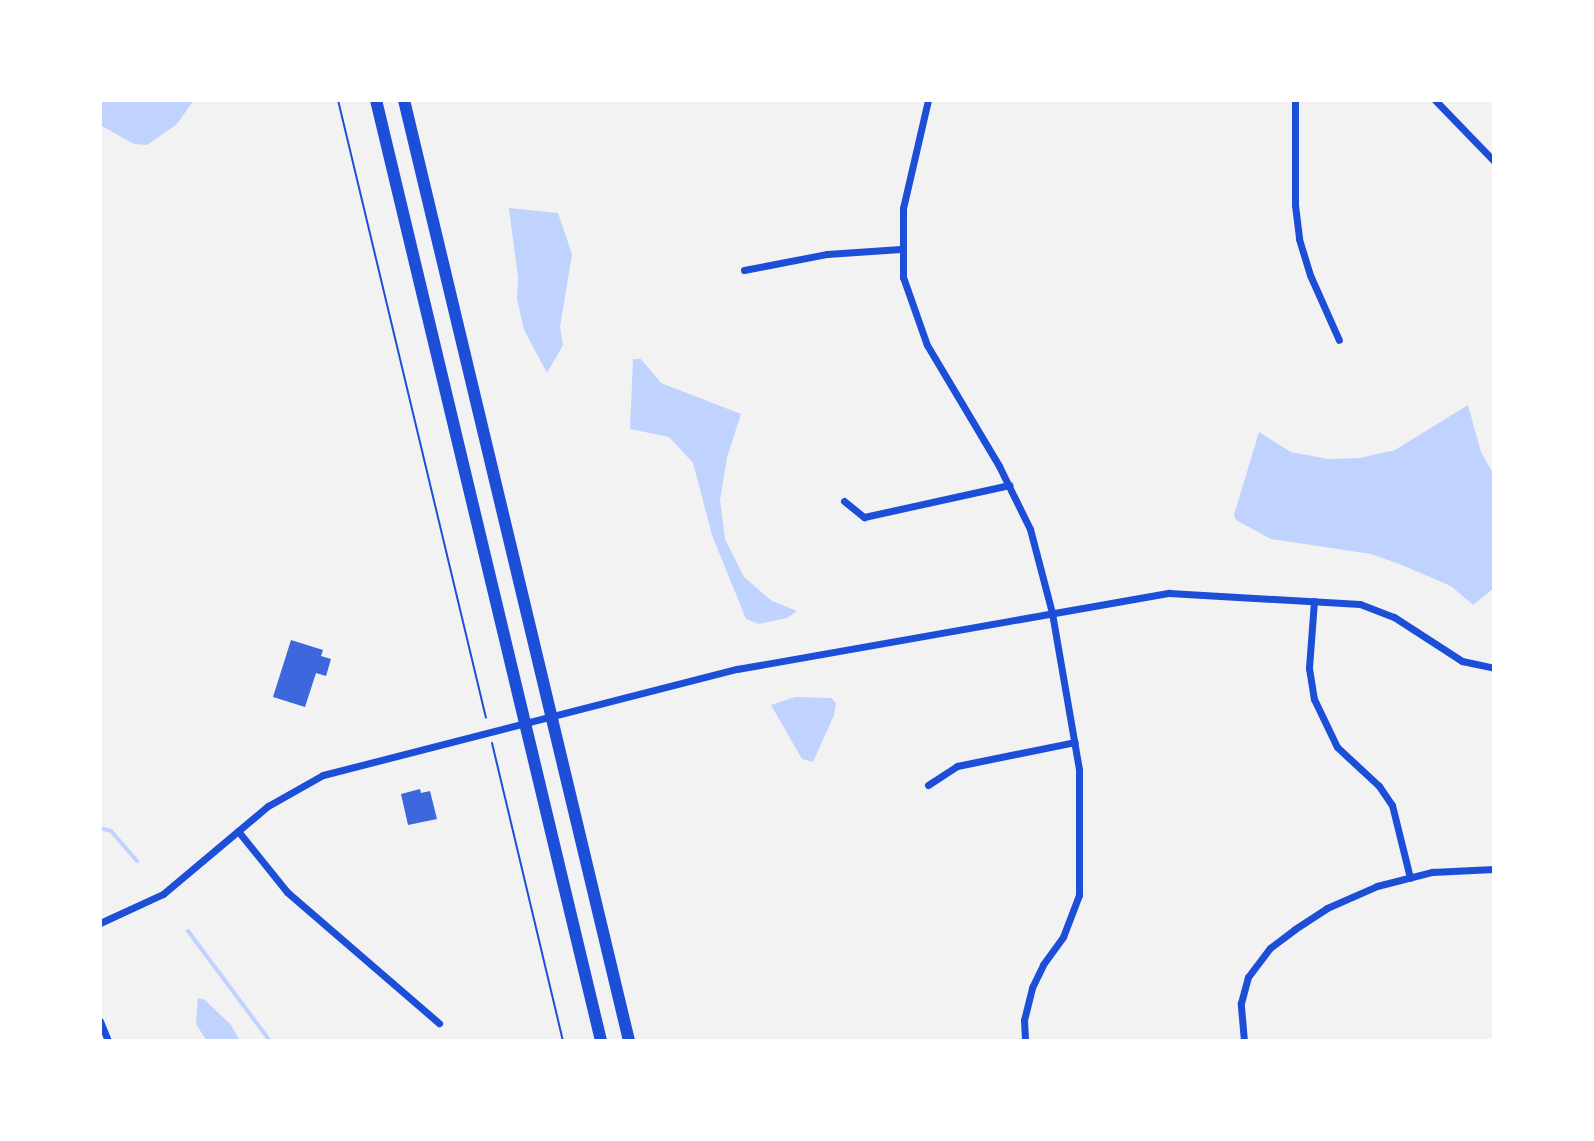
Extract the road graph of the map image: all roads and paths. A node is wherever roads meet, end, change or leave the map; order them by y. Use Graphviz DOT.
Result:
graph roads {
  1 [pos="338,100"];
  2 [pos="376,100"];
  3 [pos="404,100"];
  4 [pos="928,100"];
  5 [pos="1295,100"];
  6 [pos="1435,100"];
  7 [pos="1494,161"];
  8 [pos="901,249"];
  9 [pos="744,270"];
  10 [pos="1339,340"];
  11 [pos="1010,485"];
  12 [pos="844,501"];
  13 [pos="1314,601"];
  14 [pos="1052,613"];
  15 [pos="1494,668"];
  16 [pos="552,716"];
  17 [pos="486,718"];
  18 [pos="524,723"];
  19 [pos="1075,742"];
  20 [pos="492,743"];
  21 [pos="928,785"];
  22 [pos="238,831"];
  23 [pos="1494,869"];
  24 [pos="1410,878"];
  25 [pos="100,923"];
  26 [pos="100,1021"];
  27 [pos="439,1023"];
  28 [pos="108,1041"];
  29 [pos="563,1041"];
  30 [pos="601,1041"];
  31 [pos="629,1041"];
  32 [pos="1025,1041"];
  33 [pos="1244,1041"];
  1 -- 17 [label="path"];
  2 -- 18 [label="main road"];
  3 -- 16 [label="main road"];
  4 -- 8 [label="street"];
  5 -- 10 [label="street"];
  6 -- 7 [label="street"];
  8 -- 9 [label="street"];
  8 -- 11 [label="street"];
  11 -- 12 [label="street"];
  11 -- 14 [label="street"];
  13 -- 14 [label="street"];
  13 -- 15 [label="street"];
  13 -- 24 [label="street"];
  14 -- 16 [label="street"];
  14 -- 19 [label="street"];
  16 -- 18 [label="street"];
  16 -- 31 [label="main road"];
  18 -- 22 [label="street"];
  18 -- 30 [label="main road"];
  19 -- 21 [label="street"];
  19 -- 32 [label="street"];
  20 -- 29 [label="path"];
  22 -- 25 [label="street"];
  22 -- 27 [label="street"];
  23 -- 24 [label="street"];
  24 -- 33 [label="street"];
  26 -- 28 [label="street"];
}
